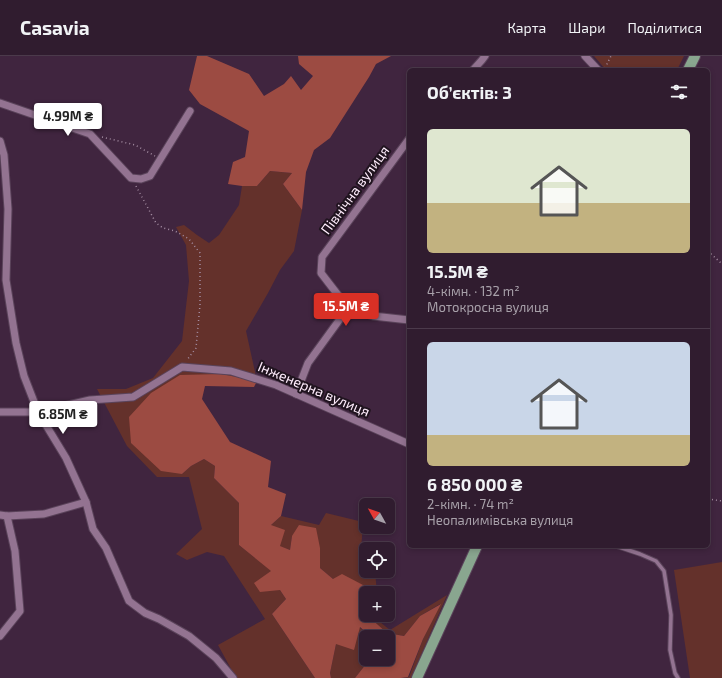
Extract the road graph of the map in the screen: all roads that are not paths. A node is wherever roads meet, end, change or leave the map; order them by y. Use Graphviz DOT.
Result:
graph roads {
  1 [pos="485,56"];
  2 [pos="585,56"];
  3 [pos="695,56"];
  4 [pos="475,68"];
  5 [pos="596,68"];
  6 [pos="689,68"];
  7 [pos="0,103"];
  8 [pos="190,111"];
  9 [pos="0,141"];
  10 [pos="407,142"];
  11 [pos="3,281"];
  12 [pos="348,308"];
  13 [pos="407,320"];
  14 [pos="296,394"];
  15 [pos="0,412"];
  16 [pos="38,412"];
  17 [pos="407,443"];
  18 [pos="86,502"];
  19 [pos="3,516"];
  20 [pos="476,548"];
  21 [pos="622,548"];
  22 [pos="0,636"];
  23 [pos="232,678"];
  24 [pos="417,678"];
  25 [pos="678,678"];
  1 -- 4 [label="street"];
  2 -- 5 [label="street"];
  3 -- 6 [label="main road"];
  7 -- 8 [label="street"];
  9 -- 11 [label="street"];
  10 -- 12 [label="street, Північна вулиця"];
  11 -- 16 [label="street"];
  12 -- 13 [label="street"];
  12 -- 14 [label="street"];
  14 -- 16 [label="street, Інженерна вулиця"];
  14 -- 17 [label="street, Інженерна вулиця"];
  15 -- 16 [label="street"];
  16 -- 18 [label="street"];
  18 -- 19 [label="street"];
  18 -- 23 [label="street"];
  19 -- 22 [label="street"];
  20 -- 24 [label="main road"];
  21 -- 25 [label="lane"];
}
